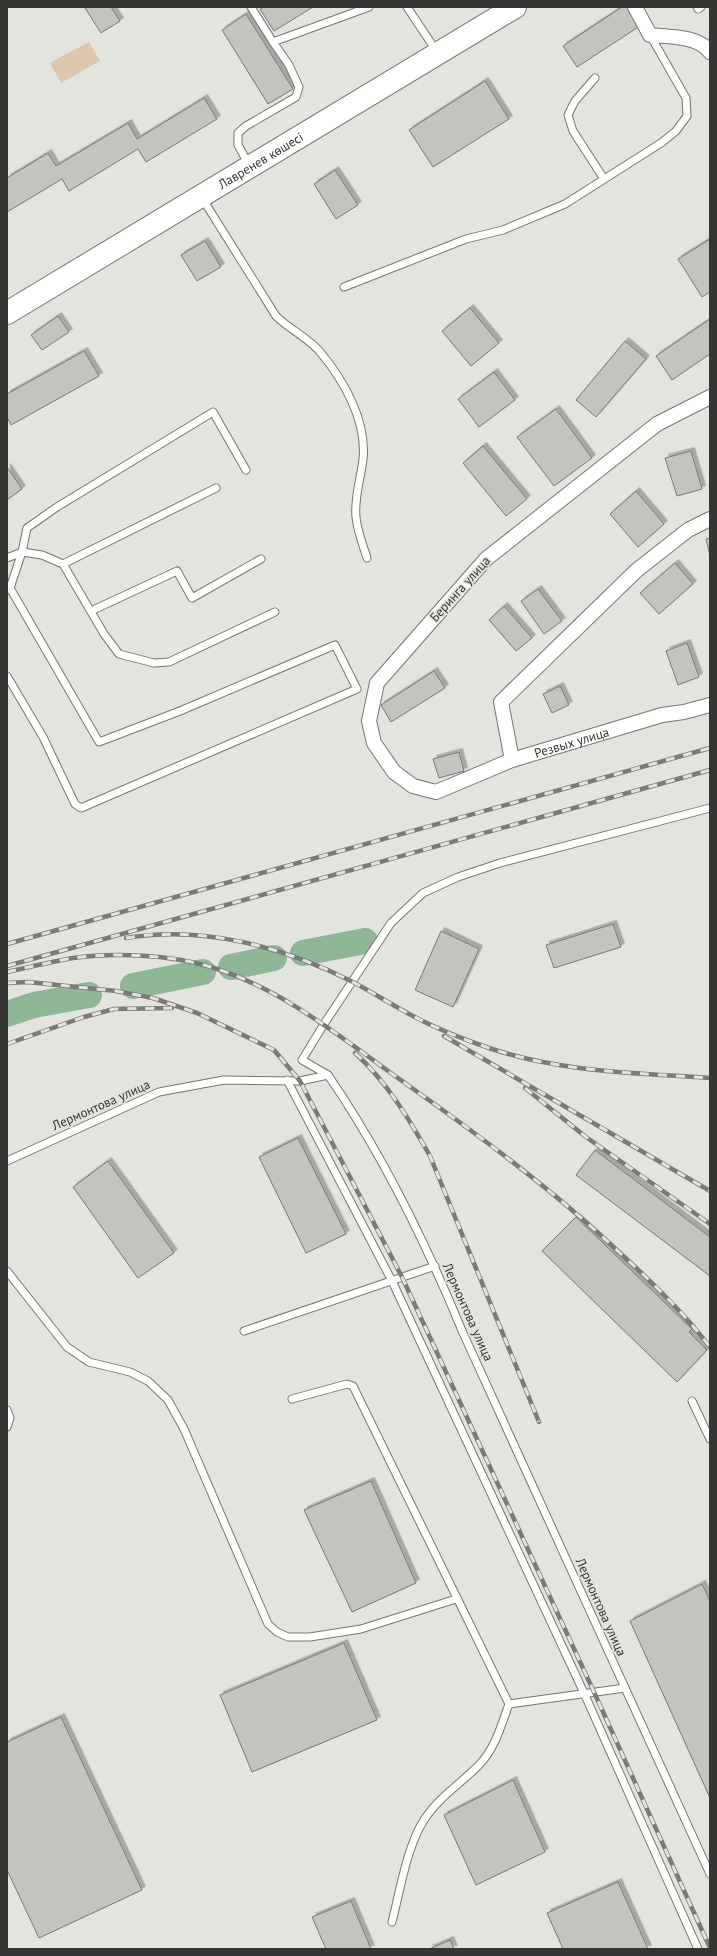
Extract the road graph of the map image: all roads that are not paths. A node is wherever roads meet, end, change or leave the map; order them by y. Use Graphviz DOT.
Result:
graph roads {
  1 [pos="251,7"];
  2 [pos="368,7"];
  3 [pos="407,7"];
  4 [pos="515,7"];
  5 [pos="635,7"];
  6 [pos="697,7"];
  7 [pos="701,7"];
  8 [pos="650,35"];
  9 [pos="273,42"];
  10 [pos="710,52"];
  11 [pos="439,53"];
  12 [pos="595,78"];
  13 [pos="250,166"];
  14 [pos="604,179"];
  15 [pos="200,197"];
  16 [pos="344,287"];
  17 [pos="7,313"];
  18 [pos="710,397"];
  19 [pos="246,470"];
  20 [pos="216,488"];
  21 [pos="710,519"];
  22 [pos="22,552"];
  23 [pos="7,558"];
  24 [pos="367,558"];
  25 [pos="261,559"];
  26 [pos="63,564"];
  27 [pos="9,589"];
  28 [pos="91,612"];
  29 [pos="275,612"];
  30 [pos="7,676"];
  31 [pos="710,705"];
  32 [pos="512,760"];
  33 [pos="436,792"];
  34 [pos="710,808"];
  35 [pos="328,1075"];
  36 [pos="287,1080"];
  37 [pos="7,1161"];
  38 [pos="435,1266"];
  39 [pos="7,1271"];
  40 [pos="392,1281"];
  41 [pos="244,1331"];
  42 [pos="292,1399"];
  43 [pos="692,1401"];
  44 [pos="7,1410"];
  45 [pos="7,1427"];
  46 [pos="710,1439"];
  47 [pos="456,1599"];
  48 [pos="625,1688"];
  49 [pos="584,1693"];
  50 [pos="509,1704"];
  51 [pos="710,1874"];
  52 [pos="392,1922"];
  53 [pos="698,1949"];
  1 -- 9 [label="lane"];
  2 -- 9 [label="lane"];
  3 -- 11 [label="lane"];
  4 -- 11 [label="main road, Лавренев көшесі"];
  5 -- 8 [label="street"];
  6 -- 7 [label="lane"];
  8 -- 10 [label="street"];
  8 -- 14 [label="lane"];
  9 -- 13 [label="lane"];
  11 -- 13 [label="main road, Лавренев көшесі"];
  12 -- 14 [label="lane"];
  13 -- 15 [label="main road, Лавренев көшесі"];
  14 -- 16 [label="lane"];
  15 -- 17 [label="main road, Лавренев көшесі"];
  15 -- 24 [label="lane"];
  18 -- 33 [label="street, Беринга улица"];
  19 -- 22 [label="lane"];
  20 -- 26 [label="lane"];
  21 -- 32 [label="street"];
  22 -- 23 [label="lane"];
  22 -- 26 [label="lane"];
  22 -- 27 [label="lane"];
  25 -- 28 [label="lane"];
  26 -- 28 [label="lane"];
  27 -- 30 [label="lane"];
  28 -- 29 [label="lane"];
  31 -- 32 [label="street, Резвых улица"];
  32 -- 33 [label="street, Резвых улица"];
  34 -- 35 [label="lane"];
  35 -- 36 [label="lane, Лермонтова улица"];
  35 -- 38 [label="lane, Лермонтова улица"];
  36 -- 37 [label="lane, Лермонтова улица"];
  36 -- 40 [label="lane"];
  38 -- 40 [label="lane"];
  38 -- 48 [label="lane, Лермонтова улица"];
  39 -- 47 [label="lane"];
  40 -- 41 [label="lane"];
  40 -- 49 [label="lane"];
  42 -- 47 [label="lane"];
  43 -- 46 [label="lane"];
  44 -- 45 [label="lane"];
  47 -- 50 [label="lane"];
  48 -- 49 [label="lane"];
  48 -- 51 [label="lane, Лермонтова улица"];
  49 -- 50 [label="lane"];
  49 -- 53 [label="lane"];
  50 -- 52 [label="lane"];
}
